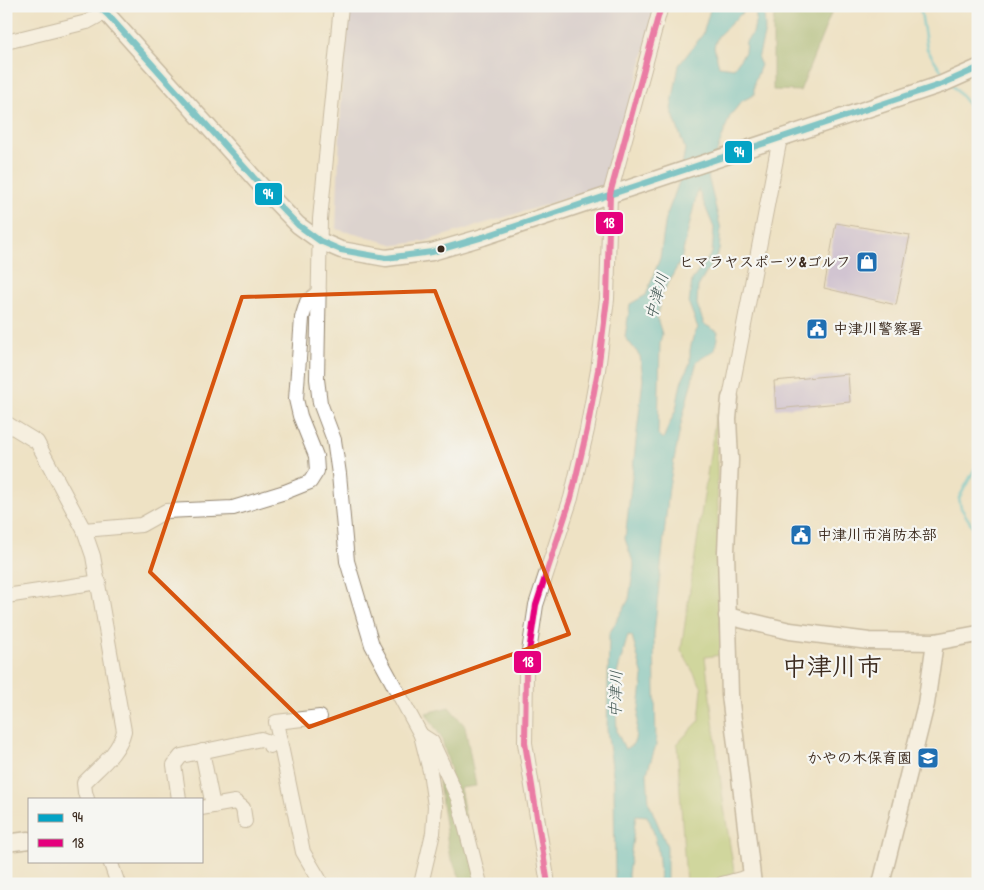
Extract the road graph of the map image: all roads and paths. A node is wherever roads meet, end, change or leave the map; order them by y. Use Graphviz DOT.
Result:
graph roads {
  1 [pos="341,6"];
  2 [pos="661,6"];
  3 [pos="103,8"];
  4 [pos="6,42"];
  5 [pos="978,68"];
  6 [pos="773,140"];
  7 [pos="610,194"];
  8 [pos="320,241"];
  9 [pos="319,292"];
  10 [pos="730,398"];
  11 [pos="6,423"];
  12 [pos="84,530"];
  13 [pos="98,582"];
  14 [pos="6,596"];
  15 [pos="727,616"];
  16 [pos="978,634"];
  17 [pos="935,642"];
  18 [pos="320,717"];
  19 [pos="421,735"];
  20 [pos="270,746"];
  21 [pos="202,751"];
  22 [pos="87,798"];
  23 [pos="179,798"];
  24 [pos="207,807"];
  25 [pos="245,821"];
  26 [pos="28,840"];
  27 [pos="6,843"];
  28 [pos="110,862"];
  29 [pos="753,880"];
  30 [pos="727,883"];
  31 [pos="118,884"];
  32 [pos="319,884"];
  33 [pos="421,884"];
  34 [pos="480,884"];
  35 [pos="548,884"];
  36 [pos="881,884"];
  1 -- 8 [label="street"];
  2 -- 7 [label="street"];
  3 -- 4 [label="street"];
  3 -- 8 [label="street"];
  5 -- 6 [label="street"];
  6 -- 7 [label="street"];
  6 -- 10 [label="street"];
  7 -- 8 [label="street"];
  7 -- 35 [label="street"];
  8 -- 9 [label="street"];
  9 -- 12 [label="street"];
  9 -- 19 [label="street"];
  10 -- 15 [label="street"];
  11 -- 12 [label="street"];
  12 -- 13 [label="street"];
  13 -- 14 [label="street"];
  13 -- 22 [label="street"];
  15 -- 17 [label="street"];
  15 -- 29 [label="street"];
  16 -- 17 [label="street"];
  17 -- 36 [label="street"];
  18 -- 32 [label="street"];
  19 -- 33 [label="street"];
  19 -- 34 [label="street"];
  20 -- 21 [label="street"];
  21 -- 23 [label="street"];
  21 -- 24 [label="street"];
  24 -- 25 [label="street"];
  26 -- 27 [label="street"];
  28 -- 31 [label="street"];
  29 -- 30 [label="street"];
}
